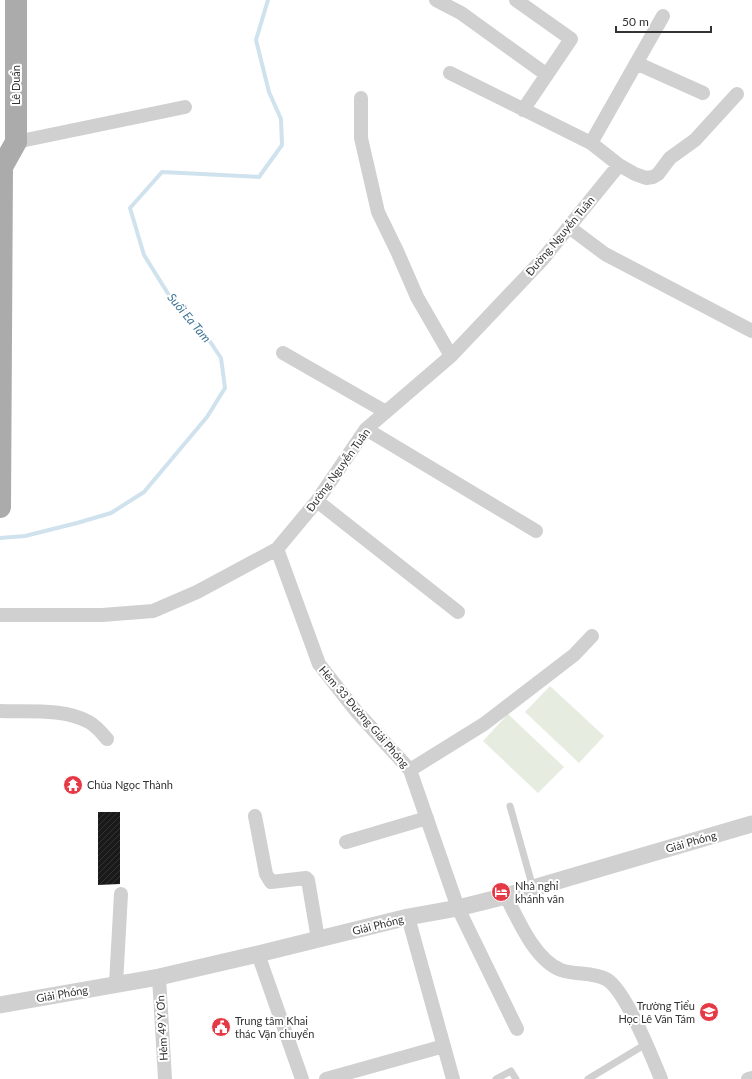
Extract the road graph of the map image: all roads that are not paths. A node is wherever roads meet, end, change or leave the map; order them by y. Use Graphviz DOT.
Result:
graph roads {
  1 [pos="16,0"];
  2 [pos="436,0"];
  3 [pos="516,0"];
  4 [pos="662,16"];
  5 [pos="636,63"];
  6 [pos="450,73"];
  7 [pos="547,75"];
  8 [pos="703,93"];
  9 [pos="737,94"];
  10 [pos="361,98"];
  11 [pos="185,107"];
  12 [pos="523,110"];
  13 [pos="16,142"];
  14 [pos="591,143"];
  15 [pos="619,165"];
  16 [pos="1,166"];
  17 [pos="568,227"];
  18 [pos="752,331"];
  19 [pos="283,353"];
  20 [pos="451,356"];
  21 [pos="386,412"];
  22 [pos="0,424"];
  23 [pos="366,429"];
  24 [pos="0,477"];
  25 [pos="317,501"];
  26 [pos="0,507"];
  27 [pos="536,531"];
  28 [pos="277,549"];
  29 [pos="458,612"];
  30 [pos="0,615"];
  31 [pos="592,636"];
  32 [pos="0,711"];
  33 [pos="107,739"];
  34 [pos="410,770"];
  35 [pos="510,806"];
  36 [pos="255,816"];
  37 [pos="427,818"];
  38 [pos="752,824"];
  39 [pos="346,842"];
  40 [pos="533,888"];
  41 [pos="121,894"];
  42 [pos="506,896"];
  43 [pos="458,908"];
  44 [pos="408,917"];
  45 [pos="318,940"];
  46 [pos="258,954"];
  47 [pos="159,977"];
  48 [pos="116,984"];
  49 [pos="0,1005"];
  50 [pos="517,1029"];
  51 [pos="646,1044"];
  52 [pos="444,1046"];
  53 [pos="752,1078"];
  54 [pos="165,1079"];
  55 [pos="302,1079"];
  56 [pos="326,1079"];
  57 [pos="453,1079"];
  58 [pos="496,1079"];
  59 [pos="516,1079"];
  60 [pos="588,1079"];
  61 [pos="661,1079"];
  62 [pos="748,1079"];
  1 -- 13 [label="main road, Lê Duẩn"];
  2 -- 7 [label="street"];
  3 -- 7 [label="street"];
  4 -- 5 [label="street"];
  5 -- 8 [label="street"];
  5 -- 14 [label="street"];
  6 -- 12 [label="street"];
  7 -- 12 [label="street"];
  9 -- 15 [label="street"];
  10 -- 20 [label="street"];
  11 -- 13 [label="street"];
  12 -- 14 [label="street"];
  13 -- 16 [label="main road, Lê Duẩn"];
  14 -- 15 [label="street"];
  15 -- 17 [label="street, Đường Nguyễn Tuân"];
  16 -- 22 [label="main road, Lê Duẩn"];
  17 -- 18 [label="street"];
  17 -- 20 [label="street, Đường Nguyễn Tuân"];
  19 -- 21 [label="street"];
  20 -- 21 [label="street, Đường Nguyễn Tuân"];
  21 -- 23 [label="street, Đường Nguyễn Tuân"];
  22 -- 24 [label="main road, Lê Duẩn"];
  23 -- 25 [label="street, Đường Nguyễn Tuân"];
  23 -- 27 [label="street"];
  24 -- 26 [label="main road, Lê Duẩn"];
  25 -- 28 [label="street, Đường Nguyễn Tuân"];
  25 -- 29 [label="street"];
  28 -- 30 [label="street, Đường Nguyễn Tuân"];
  28 -- 34 [label="street, Hẻm 33 Đường Giải Phóng"];
  31 -- 34 [label="street"];
  32 -- 33 [label="street"];
  34 -- 37 [label="street, Hẻm 33 Đường Giải Phóng"];
  35 -- 40 [label="lane"];
  36 -- 45 [label="street"];
  37 -- 39 [label="street"];
  37 -- 43 [label="street, Hẻm 33 Đường Giải Phóng"];
  38 -- 40 [label="street, Giải Phóng"];
  40 -- 42 [label="street, Giải Phóng"];
  41 -- 48 [label="street"];
  42 -- 43 [label="street, Giải Phóng"];
  42 -- 51 [label="street"];
  43 -- 44 [label="street, Giải Phóng"];
  43 -- 50 [label="street, Hẻm 33 Đường Giải Phóng"];
  44 -- 45 [label="street, Giải Phóng"];
  44 -- 52 [label="street"];
  45 -- 46 [label="street, Giải Phóng"];
  46 -- 47 [label="street, Giải Phóng"];
  46 -- 55 [label="street"];
  47 -- 48 [label="street, Giải Phóng"];
  47 -- 54 [label="street, Hẻm 49 Y Ơn"];
  48 -- 49 [label="street, Giải Phóng"];
  51 -- 60 [label="lane"];
  51 -- 61 [label="street"];
  52 -- 56 [label="street"];
  52 -- 57 [label="street"];
  53 -- 62 [label="street"];
  58 -- 59 [label="lane"];
}
